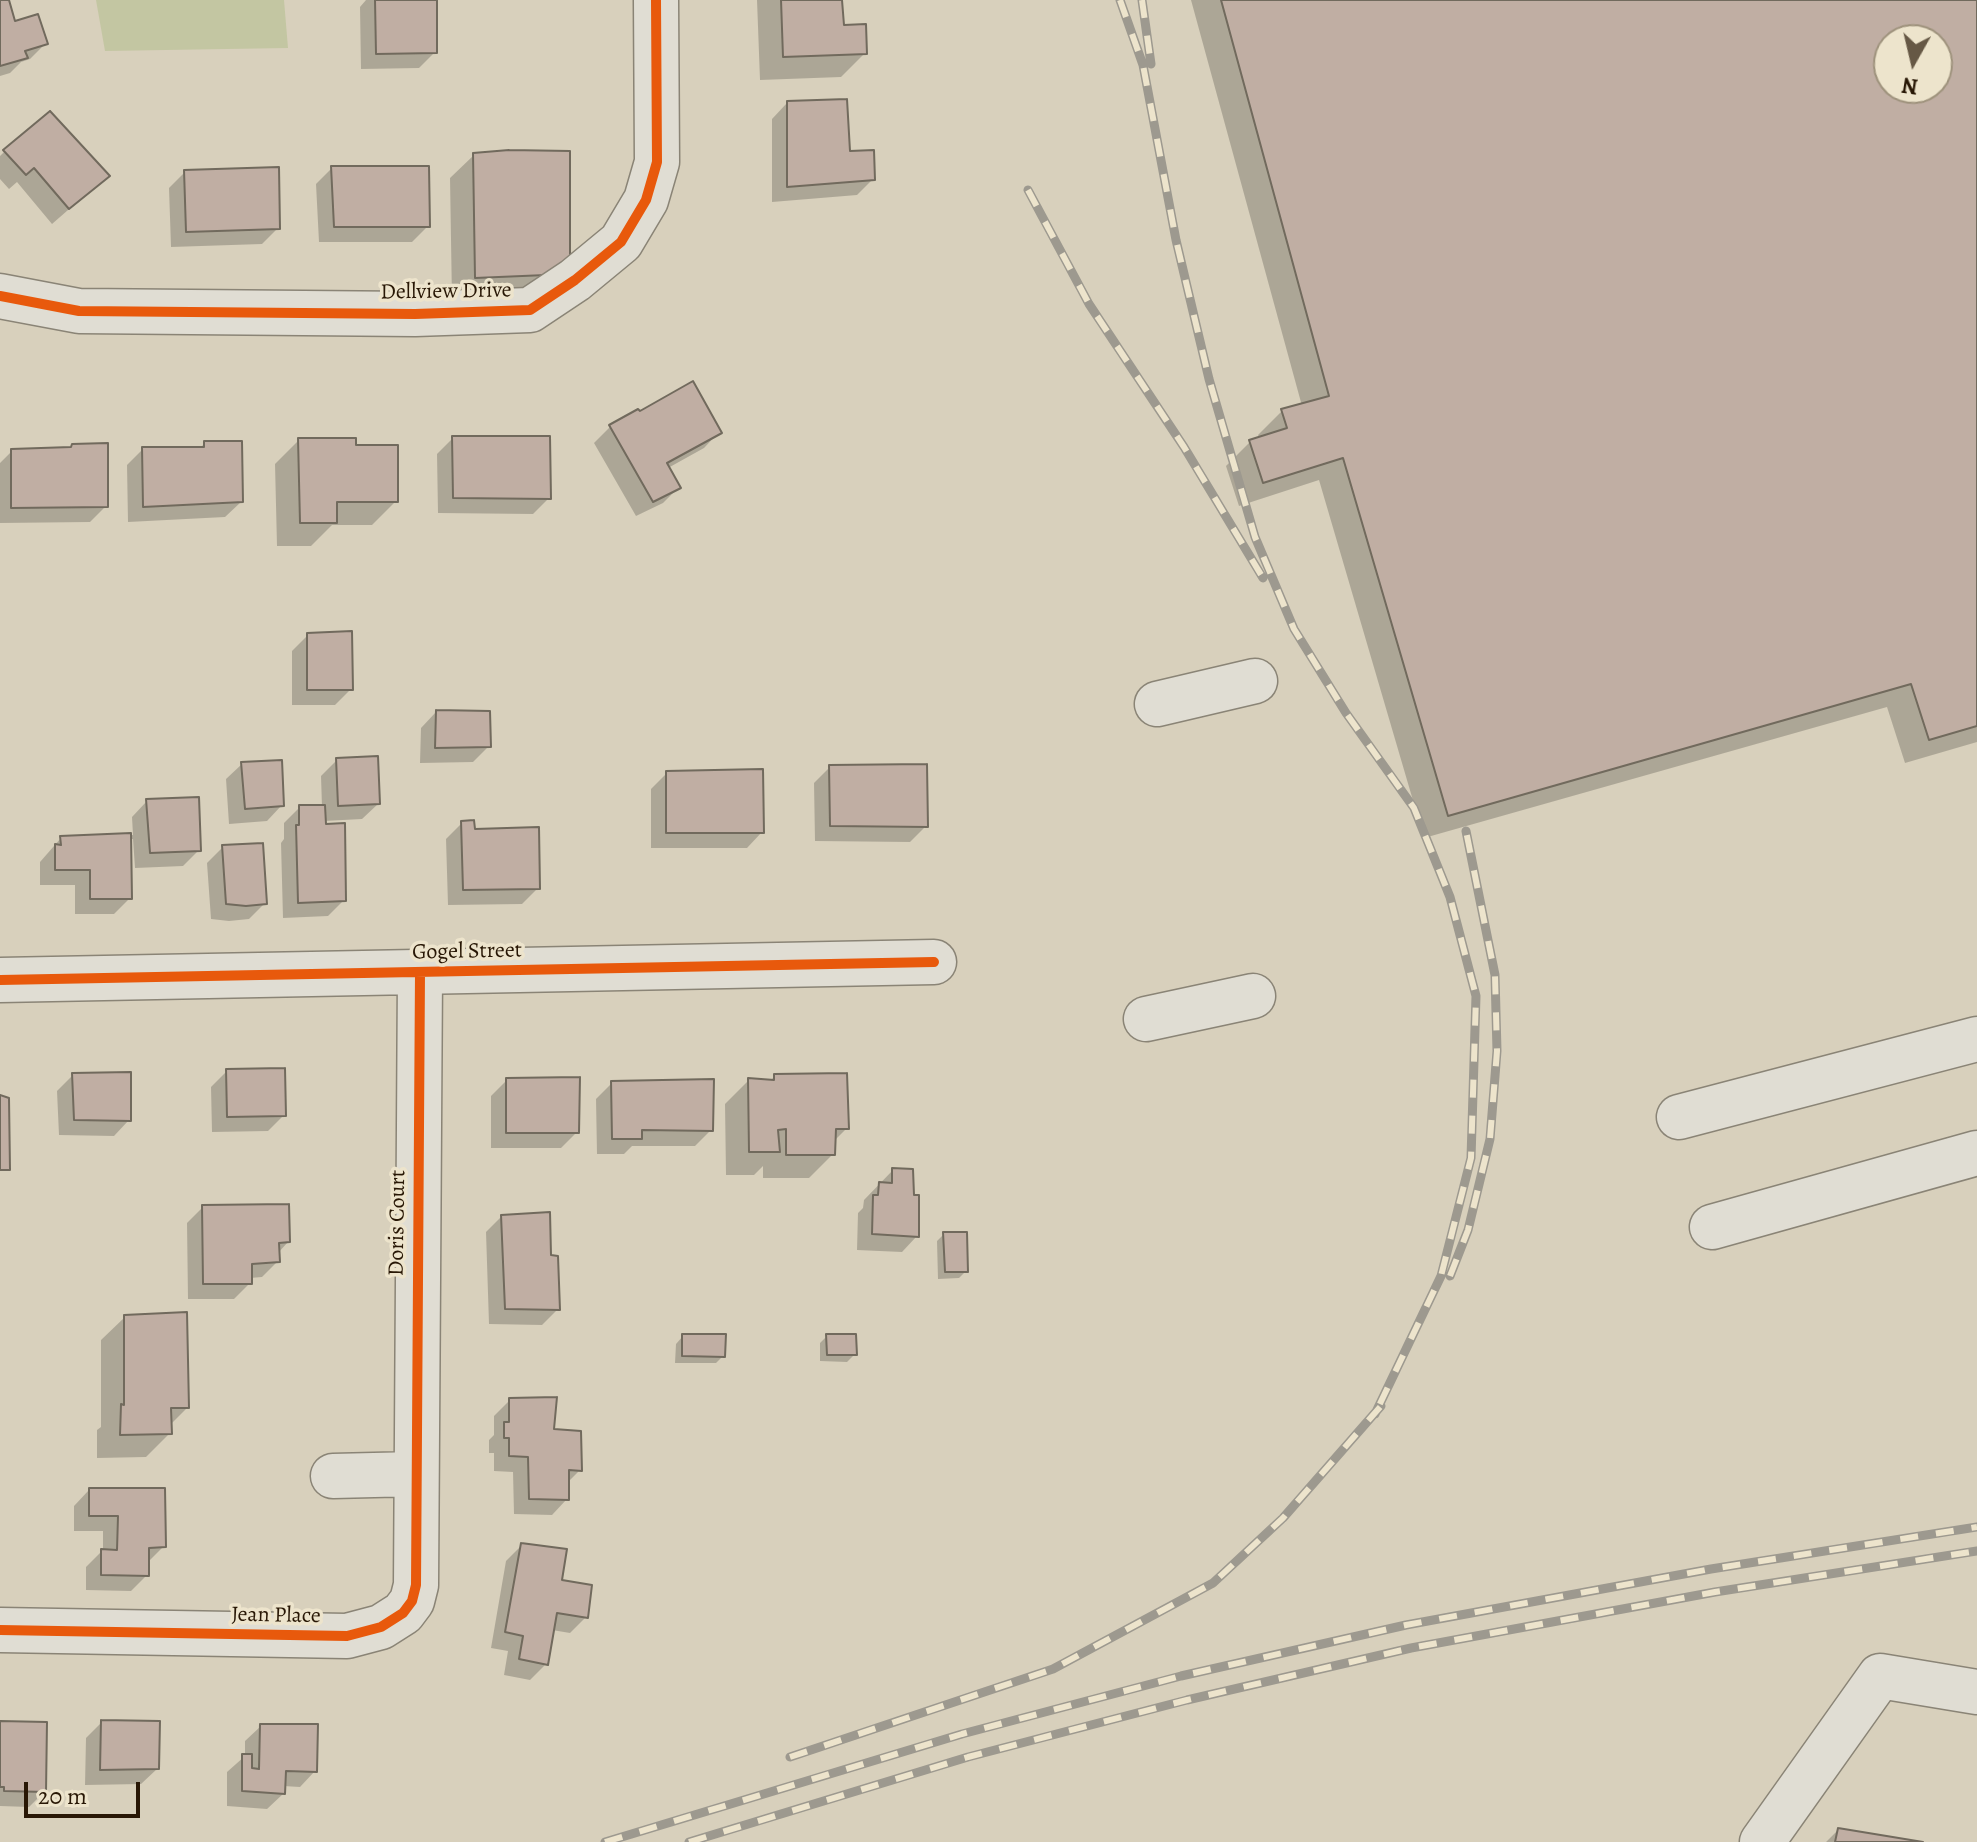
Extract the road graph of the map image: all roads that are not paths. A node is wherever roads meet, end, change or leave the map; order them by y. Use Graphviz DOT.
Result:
graph roads {
  1 [pos="656,0"];
  2 [pos="0,296"];
  3 [pos="1255,681"];
  4 [pos="1157,704"];
  5 [pos="934,962"];
  6 [pos="420,973"];
  7 [pos="0,980"];
  8 [pos="1253,996"];
  9 [pos="1146,1019"];
  10 [pos="1977,1039"];
  11 [pos="1679,1117"];
  12 [pos="1977,1153"];
  13 [pos="1712,1227"];
  14 [pos="415,1474"];
  15 [pos="333,1476"];
  16 [pos="0,1630"];
  17 [pos="1977,1692"];
  18 [pos="1762,1842"];
  1 -- 2 [label="street, Dellview Drive"];
  3 -- 4 [label="street"];
  5 -- 6 [label="street, Gogel Street"];
  6 -- 7 [label="street, Gogel Street"];
  6 -- 14 [label="street, Doris Court"];
  8 -- 9 [label="street"];
  10 -- 11 [label="street"];
  12 -- 13 [label="street"];
  14 -- 15 [label="street"];
  14 -- 16 [label="street, Jean Place"];
  17 -- 18 [label="street"];
}
